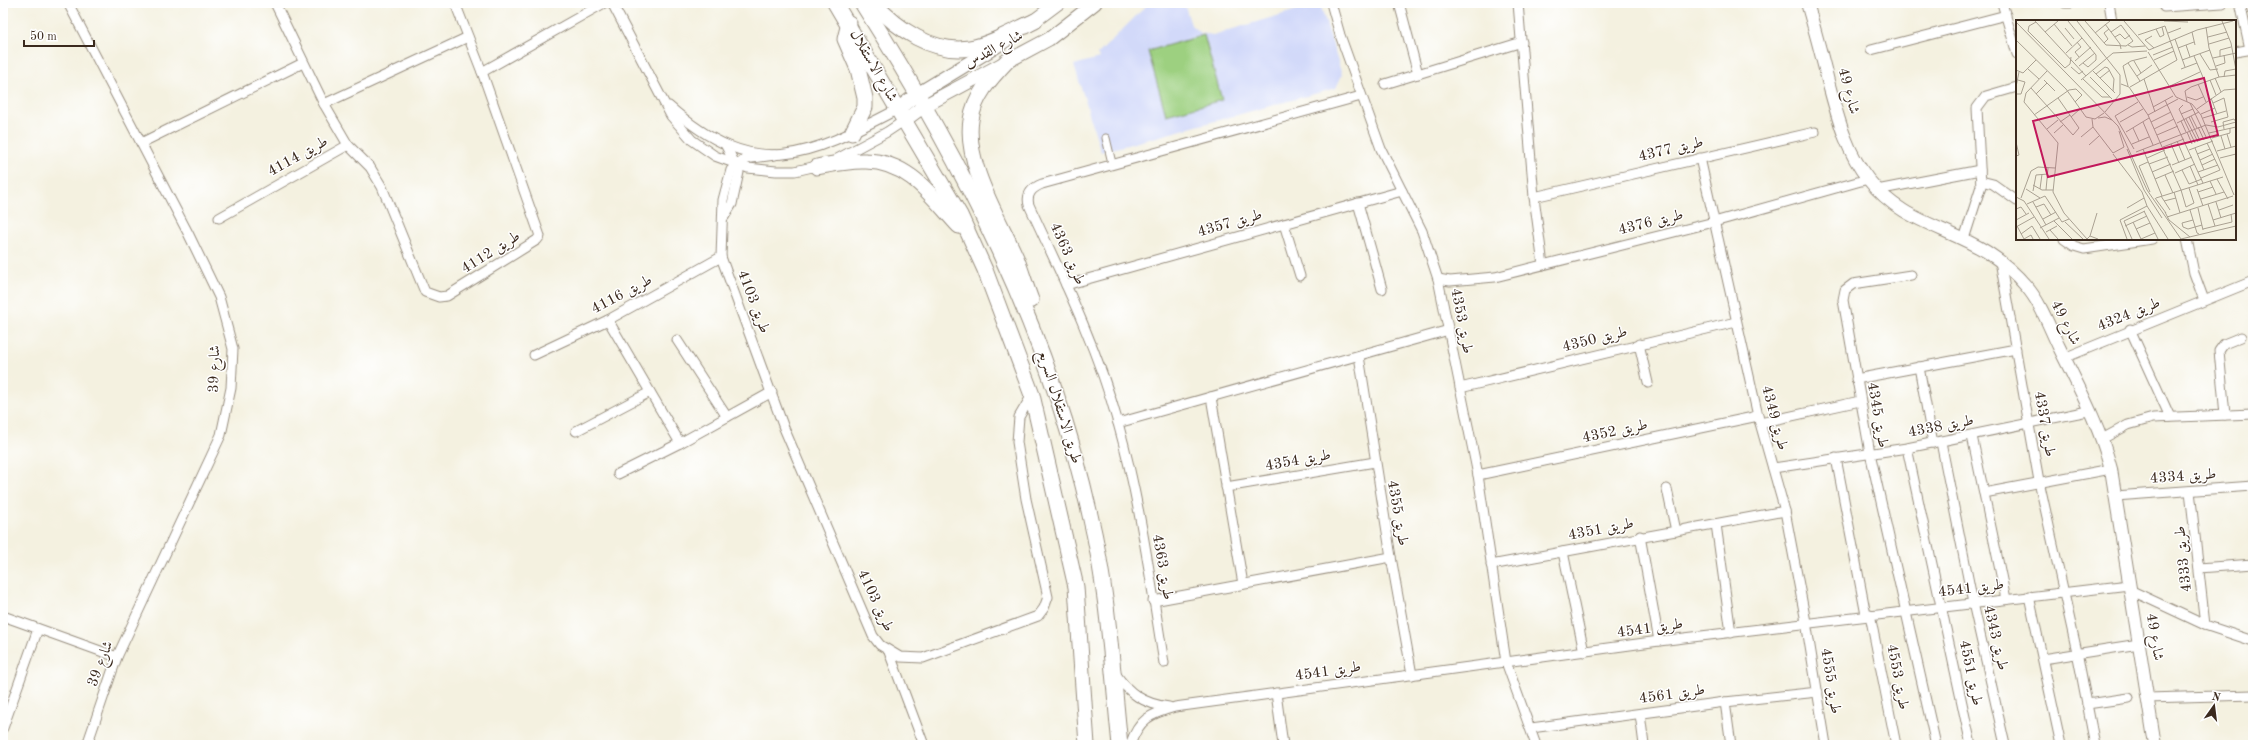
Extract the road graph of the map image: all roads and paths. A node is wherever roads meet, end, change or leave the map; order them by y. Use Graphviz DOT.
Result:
graph roads {
  1 [pos="68,3"];
  2 [pos="275,3"];
  3 [pos="455,3"];
  4 [pos="604,3"];
  5 [pos="612,3"];
  6 [pos="835,3"];
  7 [pos="862,3"];
  8 [pos="874,3"];
  9 [pos="1058,3"];
  10 [pos="1095,3"];
  11 [pos="1331,3"];
  12 [pos="1399,3"];
  13 [pos="1518,3"];
  14 [pos="1807,3"];
  15 [pos="2002,3"];
  16 [pos="2065,3"];
  17 [pos="2071,3"];
  18 [pos="2109,3"];
  19 [pos="2222,3"];
  20 [pos="2240,3"];
  21 [pos="2164,7"];
  22 [pos="2006,15"];
  23 [pos="2112,20"];
  24 [pos="1035,21"];
  25 [pos="848,23"];
  26 [pos="468,37"];
  27 [pos="1522,42"];
  28 [pos="2251,49"];
  29 [pos="1871,50"];
  30 [pos="2016,50"];
  31 [pos="2236,52"];
  32 [pos="1007,61"];
  33 [pos="303,64"];
  34 [pos="482,72"];
  35 [pos="1418,74"];
  36 [pos="1385,84"];
  37 [pos="2016,87"];
  38 [pos="1361,96"];
  39 [pos="662,100"];
  40 [pos="920,100"];
  41 [pos="324,104"];
  42 [pos="901,114"];
  43 [pos="1815,132"];
  44 [pos="852,133"];
  45 [pos="1106,138"];
  46 [pos="141,143"];
  47 [pos="348,145"];
  48 [pos="726,146"];
  49 [pos="775,155"];
  50 [pos="1700,158"];
  51 [pos="737,164"];
  52 [pos="1112,164"];
  53 [pos="817,167"];
  54 [pos="1980,170"];
  55 [pos="1868,179"];
  56 [pos="1981,181"];
  57 [pos="1877,190"];
  58 [pos="1402,191"];
  59 [pos="1534,197"];
  60 [pos="2016,200"];
  61 [pos="1358,203"];
  62 [pos="219,218"];
  63 [pos="1714,222"];
  64 [pos="1284,224"];
  65 [pos="972,240"];
  66 [pos="1964,240"];
  67 [pos="2065,240"];
  68 [pos="2145,240"];
  69 [pos="2187,240"];
  70 [pos="721,257"];
  71 [pos="2000,261"];
  72 [pos="1543,265"];
  73 [pos="1911,275"];
  74 [pos="1300,276"];
  75 [pos="1438,278"];
  76 [pos="2253,281"];
  77 [pos="1066,285"];
  78 [pos="1382,289"];
  79 [pos="2204,300"];
  80 [pos="608,320"];
  81 [pos="1736,322"];
  82 [pos="1033,325"];
  83 [pos="2130,329"];
  84 [pos="1449,330"];
  85 [pos="2241,337"];
  86 [pos="678,340"];
  87 [pos="1639,344"];
  88 [pos="2016,349"];
  89 [pos="534,356"];
  90 [pos="1359,356"];
  91 [pos="2064,358"];
  92 [pos="1919,367"];
  93 [pos="1856,379"];
  94 [pos="1648,384"];
  95 [pos="1460,388"];
  96 [pos="650,392"];
  97 [pos="772,392"];
  98 [pos="1032,395"];
  99 [pos="1212,397"];
  100 [pos="1860,401"];
  101 [pos="2088,411"];
  102 [pos="2253,414"];
  103 [pos="2226,415"];
  104 [pos="727,416"];
  105 [pos="2170,416"];
  106 [pos="1759,420"];
  107 [pos="1118,423"];
  108 [pos="2029,425"];
  109 [pos="576,431"];
  110 [pos="1972,436"];
  111 [pos="2102,440"];
  112 [pos="1937,442"];
  113 [pos="680,443"];
  114 [pos="1906,448"];
  115 [pos="1870,453"];
  116 [pos="1836,458"];
  117 [pos="1375,462"];
  118 [pos="1773,468"];
  119 [pos="2111,469"];
  120 [pos="618,474"];
  121 [pos="1478,475"];
  122 [pos="2040,482"];
  123 [pos="2253,486"];
  124 [pos="1226,487"];
  125 [pos="1667,489"];
  126 [pos="2190,491"];
  127 [pos="1984,493"];
  128 [pos="2115,496"];
  129 [pos="1785,511"];
  130 [pos="1716,524"];
  131 [pos="1676,531"];
  132 [pos="1640,536"];
  133 [pos="1563,552"];
  134 [pos="1391,557"];
  135 [pos="1491,564"];
  136 [pos="2253,564"];
  137 [pos="2199,568"];
  138 [pos="1243,584"];
  139 [pos="2130,588"];
  140 [pos="2063,592"];
  141 [pos="2029,596"];
  142 [pos="2006,599"];
  143 [pos="1153,601"];
  144 [pos="1973,603"];
  145 [pos="1942,606"];
  146 [pos="1906,610"];
  147 [pos="1868,615"];
  148 [pos="3,616"];
  149 [pos="1806,622"];
  150 [pos="2205,624"];
  151 [pos="38,629"];
  152 [pos="1731,633"];
  153 [pos="1659,641"];
  154 [pos="2253,641"];
  155 [pos="2139,644"];
  156 [pos="889,652"];
  157 [pos="1584,652"];
  158 [pos="2077,652"];
  159 [pos="118,657"];
  160 [pos="2043,659"];
  161 [pos="1506,662"];
  162 [pos="1164,663"];
  163 [pos="1112,669"];
  164 [pos="1412,675"];
  165 [pos="1818,692"];
  166 [pos="1276,693"];
  167 [pos="2253,695"];
  168 [pos="2129,698"];
  169 [pos="2147,698"];
  170 [pos="1725,702"];
  171 [pos="2087,704"];
  172 [pos="7,705"];
  173 [pos="1175,707"];
  174 [pos="1640,714"];
  175 [pos="3,728"];
  176 [pos="1531,728"];
  177 [pos="87,745"];
  178 [pos="924,745"];
  179 [pos="1087,745"];
  180 [pos="1120,745"];
  181 [pos="1130,745"];
  182 [pos="1283,745"];
  183 [pos="1536,745"];
  184 [pos="1644,745"];
  185 [pos="1731,745"];
  186 [pos="1826,745"];
  187 [pos="1896,745"];
  188 [pos="1936,745"];
  189 [pos="1971,745"];
  190 [pos="2005,745"];
  191 [pos="2060,745"];
  192 [pos="2095,745"];
  193 [pos="2155,745"];
  1 -- 46 [label="street, شارع 39"];
  2 -- 33 [label="street, طريق 4114"];
  3 -- 26 [label="street, طريق 4112"];
  4 -- 34 [label="street"];
  5 -- 39 [label="street"];
  6 -- 25 [label="main road, شارع الاستقلال"];
  7 -- 40 [label="main road, شارع الاستقلال"];
  8 -- 24 [label="main road"];
  9 -- 24 [label="main road, شارع القدس"];
  10 -- 32 [label="main road, شارع القدس"];
  11 -- 38 [label="street, طريق 4353"];
  12 -- 35 [label="street"];
  13 -- 27 [label="street"];
  14 -- 55 [label="street, شارع 49"];
  15 -- 22 [label="street"];
  16 -- 17 [label="street"];
  18 -- 23 [label="street"];
  19 -- 21 [label="street"];
  20 -- 28 [label="street"];
  22 -- 29 [label="street"];
  22 -- 30 [label="street"];
  24 -- 40 [label="main road, شارع القدس"];
  25 -- 42 [label="main road, شارع الاستقلال"];
  25 -- 44 [label="main road"];
  26 -- 34 [label="street, طريق 4112"];
  26 -- 41 [label="street"];
  27 -- 35 [label="street"];
  27 -- 59 [label="street"];
  28 -- 31 [label="street"];
  32 -- 40 [label="main road, شارع القدس"];
  32 -- 82 [label="main road"];
  33 -- 41 [label="street, طريق 4114"];
  33 -- 46 [label="street"];
  34 -- 47 [label="street, طريق 4112"];
  35 -- 36 [label="street"];
  37 -- 54 [label="street"];
  38 -- 52 [label="street, طريق 4363"];
  38 -- 58 [label="street, طريق 4353"];
  39 -- 48 [label="street"];
  39 -- 51 [label="street"];
  40 -- 42 [label="main road, شارع القدس"];
  40 -- 82 [label="main road, طريق الاستقلال السريع"];
  41 -- 47 [label="street, طريق 4114"];
  42 -- 44 [label="street"];
  42 -- 53 [label="street"];
  42 -- 65 [label="main road, طريق الاستقلال السريع"];
  43 -- 50 [label="street, طريق 4377"];
  44 -- 49 [label="street"];
  45 -- 52 [label="street"];
  46 -- 159 [label="street, شارع 39"];
  47 -- 62 [label="street, طريق 4114"];
  48 -- 49 [label="street"];
  48 -- 51 [label="street"];
  49 -- 51 [label="street"];
  50 -- 59 [label="street, طريق 4377"];
  50 -- 63 [label="street, طريق 4349"];
  51 -- 53 [label="street"];
  51 -- 70 [label="street, طريق 4103"];
  52 -- 77 [label="street, طريق 4363"];
  53 -- 65 [label="main road"];
  54 -- 56 [label="street"];
  54 -- 57 [label="street"];
  55 -- 57 [label="street, شارع 49"];
  55 -- 63 [label="street, طريق 4376"];
  56 -- 60 [label="street"];
  56 -- 66 [label="street"];
  57 -- 66 [label="street, شارع 49"];
  58 -- 61 [label="street, طريق 4357"];
  58 -- 75 [label="street, طريق 4353"];
  59 -- 72 [label="street"];
  61 -- 64 [label="street, طريق 4357"];
  61 -- 78 [label="street"];
  63 -- 72 [label="street, طريق 4376"];
  63 -- 81 [label="street, طريق 4349"];
  64 -- 74 [label="street"];
  64 -- 77 [label="street, طريق 4357"];
  65 -- 98 [label="main road, طريق الاستقلال السريع"];
  66 -- 71 [label="street, شارع 49"];
  67 -- 68 [label="street"];
  69 -- 79 [label="street"];
  70 -- 80 [label="street, طريق 4116"];
  70 -- 97 [label="street, طريق 4103"];
  71 -- 88 [label="street, طريق 4337"];
  71 -- 91 [label="street, شارع 49"];
  72 -- 75 [label="street, طريق 4376"];
  73 -- 93 [label="street, طريق 4345"];
  75 -- 84 [label="street, طريق 4353"];
  76 -- 79 [label="street, طريق 4324"];
  77 -- 107 [label="street, طريق 4363"];
  79 -- 83 [label="street, طريق 4324"];
  80 -- 89 [label="street, طريق 4116"];
  80 -- 96 [label="street"];
  81 -- 87 [label="street, طريق 4350"];
  81 -- 106 [label="street, طريق 4349"];
  82 -- 163 [label="main road, طريق الاستقلال السريع"];
  83 -- 91 [label="street, طريق 4324"];
  83 -- 105 [label="street"];
  84 -- 90 [label="street"];
  84 -- 95 [label="street, طريق 4353"];
  85 -- 103 [label="street"];
  86 -- 104 [label="street"];
  87 -- 94 [label="street"];
  87 -- 95 [label="street, طريق 4350"];
  88 -- 92 [label="street"];
  88 -- 108 [label="street, طريق 4337"];
  90 -- 99 [label="street"];
  90 -- 117 [label="street, طريق 4355"];
  91 -- 101 [label="street, شارع 49"];
  92 -- 93 [label="street"];
  92 -- 112 [label="street, طريق 4343"];
  93 -- 100 [label="street, طريق 4345"];
  95 -- 121 [label="street, طريق 4353"];
  96 -- 109 [label="street"];
  96 -- 113 [label="street"];
  97 -- 104 [label="street"];
  97 -- 156 [label="street, طريق 4103"];
  98 -- 156 [label="street, طريق 4103"];
  98 -- 179 [label="main road, طريق الاستقلال السريع"];
  99 -- 107 [label="street"];
  99 -- 124 [label="street"];
  100 -- 106 [label="street, طريق 4352"];
  100 -- 115 [label="street, طريق 4345"];
  101 -- 108 [label="street, طريق 4338"];
  101 -- 111 [label="street, شارع 49"];
  102 -- 103 [label="street"];
  103 -- 105 [label="street"];
  104 -- 113 [label="street"];
  105 -- 111 [label="street"];
  106 -- 118 [label="street, طريق 4349"];
  106 -- 121 [label="street, طريق 4352"];
  107 -- 143 [label="street, طريق 4363"];
  108 -- 110 [label="street, طريق 4338"];
  108 -- 122 [label="street, طريق 4337"];
  110 -- 112 [label="street, طريق 4338"];
  110 -- 127 [label="street"];
  111 -- 119 [label="street, شارع 49"];
  112 -- 114 [label="street, طريق 4338"];
  112 -- 144 [label="street, طريق 4343"];
  113 -- 120 [label="street"];
  114 -- 115 [label="street, طريق 4338"];
  114 -- 145 [label="street"];
  115 -- 116 [label="street, طريق 4338"];
  115 -- 146 [label="street, طريق 4345"];
  116 -- 118 [label="street, طريق 4338"];
  116 -- 147 [label="street, طريق 4553"];
  117 -- 124 [label="street, طريق 4354"];
  117 -- 134 [label="street, طريق 4355"];
  118 -- 129 [label="street, طريق 4349"];
  119 -- 122 [label="street"];
  119 -- 128 [label="street, شارع 49"];
  121 -- 135 [label="street, طريق 4353"];
  122 -- 127 [label="street"];
  122 -- 140 [label="street, طريق 4337"];
  123 -- 126 [label="street, طريق 4334"];
  124 -- 138 [label="street"];
  125 -- 131 [label="street"];
  126 -- 128 [label="street, طريق 4334"];
  126 -- 137 [label="street, طريق 4333"];
  127 -- 142 [label="street"];
  128 -- 139 [label="street, شارع 49"];
  129 -- 130 [label="street, طريق 4351"];
  129 -- 149 [label="street, طريق 4349"];
  130 -- 131 [label="street, طريق 4351"];
  130 -- 152 [label="street"];
  131 -- 132 [label="street, طريق 4351"];
  132 -- 133 [label="street, طريق 4351"];
  132 -- 153 [label="street"];
  133 -- 135 [label="street, طريق 4351"];
  133 -- 157 [label="street"];
  134 -- 138 [label="street"];
  134 -- 164 [label="street, طريق 4355"];
  135 -- 161 [label="street, طريق 4353"];
  136 -- 137 [label="street"];
  137 -- 150 [label="street, طريق 4333"];
  138 -- 143 [label="street"];
  139 -- 140 [label="street, طريق 4541"];
  139 -- 150 [label="street"];
  139 -- 155 [label="street, شارع 49"];
  140 -- 141 [label="street, طريق 4541"];
  140 -- 158 [label="street, طريق 4337"];
  141 -- 142 [label="street, طريق 4541"];
  141 -- 160 [label="street"];
  142 -- 144 [label="street, طريق 4541"];
  143 -- 162 [label="street, طريق 4363"];
  144 -- 145 [label="street, طريق 4541"];
  144 -- 190 [label="street, طريق 4343"];
  145 -- 146 [label="street, طريق 4541"];
  145 -- 189 [label="street, طريق 4551"];
  146 -- 147 [label="street, طريق 4541"];
  146 -- 188 [label="street"];
  147 -- 149 [label="street, طريق 4541"];
  147 -- 187 [label="street, طريق 4553"];
  148 -- 151 [label="street"];
  149 -- 152 [label="street, طريق 4541"];
  149 -- 165 [label="street, طريق 4555"];
  150 -- 154 [label="street"];
  151 -- 159 [label="street"];
  151 -- 172 [label="street"];
  152 -- 153 [label="street, طريق 4541"];
  153 -- 157 [label="street, طريق 4541"];
  155 -- 158 [label="street"];
  155 -- 169 [label="street, شارع 49"];
  156 -- 178 [label="street"];
  157 -- 161 [label="street, طريق 4541"];
  158 -- 160 [label="street"];
  158 -- 171 [label="street, طريق 4337"];
  159 -- 177 [label="street, شارع 39"];
  160 -- 191 [label="street"];
  161 -- 164 [label="street, طريق 4541"];
  161 -- 176 [label="street"];
  163 -- 173 [label="street"];
  163 -- 180 [label="main road, طريق الاستقلال السريع"];
  164 -- 166 [label="street, طريق 4541"];
  165 -- 170 [label="street, طريق 4561"];
  165 -- 186 [label="street, طريق 4555"];
  166 -- 173 [label="street, طريق 4541"];
  166 -- 182 [label="street"];
  167 -- 169 [label="street"];
  168 -- 171 [label="street"];
  169 -- 193 [label="street, شارع 49"];
  170 -- 174 [label="street, طريق 4561"];
  170 -- 185 [label="street"];
  171 -- 192 [label="street, طريق 4337"];
  172 -- 175 [label="street"];
  173 -- 181 [label="street"];
  174 -- 176 [label="street, طريق 4561"];
  174 -- 184 [label="street"];
  176 -- 183 [label="street"];
}
